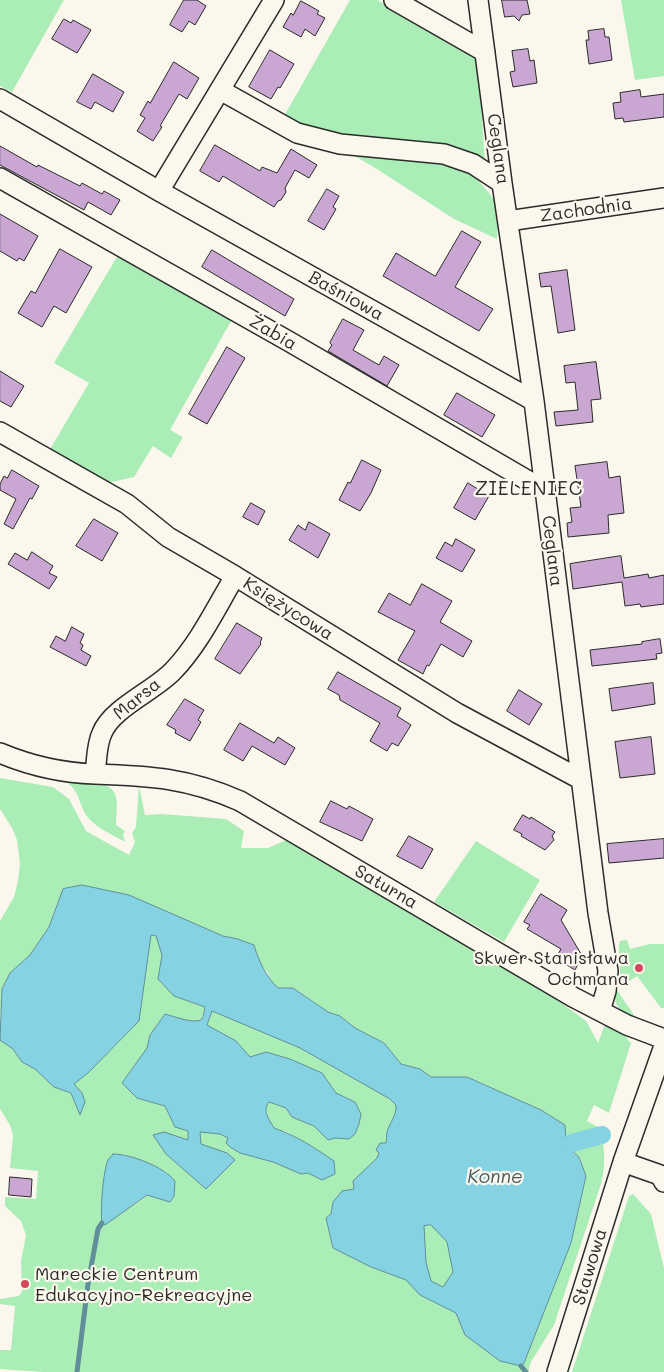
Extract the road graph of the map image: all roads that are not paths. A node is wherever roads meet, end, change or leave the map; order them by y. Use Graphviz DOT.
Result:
graph roads {
  1 [pos="274,0"];
  2 [pos="394,0"];
  3 [pos="478,0"];
  4 [pos="485,52"];
  5 [pos="220,90"];
  6 [pos="0,99"];
  7 [pos="0,178"];
  8 [pos="502,183"];
  9 [pos="159,191"];
  10 [pos="664,198"];
  11 [pos="508,221"];
  12 [pos="534,401"];
  13 [pos="0,432"];
  14 [pos="544,490"];
  15 [pos="236,576"];
  16 [pos="0,753"];
  17 [pos="95,774"];
  18 [pos="580,779"];
  19 [pos="600,1011"];
  20 [pos="664,1039"];
  21 [pos="664,1046"];
  22 [pos="623,1162"];
  23 [pos="664,1182"];
  24 [pos="557,1372"];
  1 -- 5 [label="street"];
  2 -- 4 [label="street"];
  3 -- 4 [label="street, Ceglana"];
  4 -- 8 [label="street, Ceglana"];
  5 -- 8 [label="street"];
  5 -- 9 [label="street"];
  6 -- 9 [label="street, Baśniowa"];
  7 -- 14 [label="street, Żabia"];
  8 -- 11 [label="street, Ceglana"];
  9 -- 12 [label="street, Baśniowa"];
  10 -- 11 [label="street, Zachodnia"];
  11 -- 12 [label="street, Ceglana"];
  12 -- 14 [label="street, Ceglana"];
  13 -- 15 [label="street, Księżycowa"];
  14 -- 18 [label="street, Ceglana"];
  15 -- 17 [label="street, Marsa"];
  15 -- 18 [label="street, Księżycowa"];
  16 -- 17 [label="street"];
  17 -- 19 [label="street, Saturna"];
  18 -- 19 [label="street, Ceglana"];
  19 -- 20 [label="street, Saturna"];
  21 -- 22 [label="street, Stawowa"];
  22 -- 23 [label="street"];
  22 -- 24 [label="street, Stawowa"];
}
